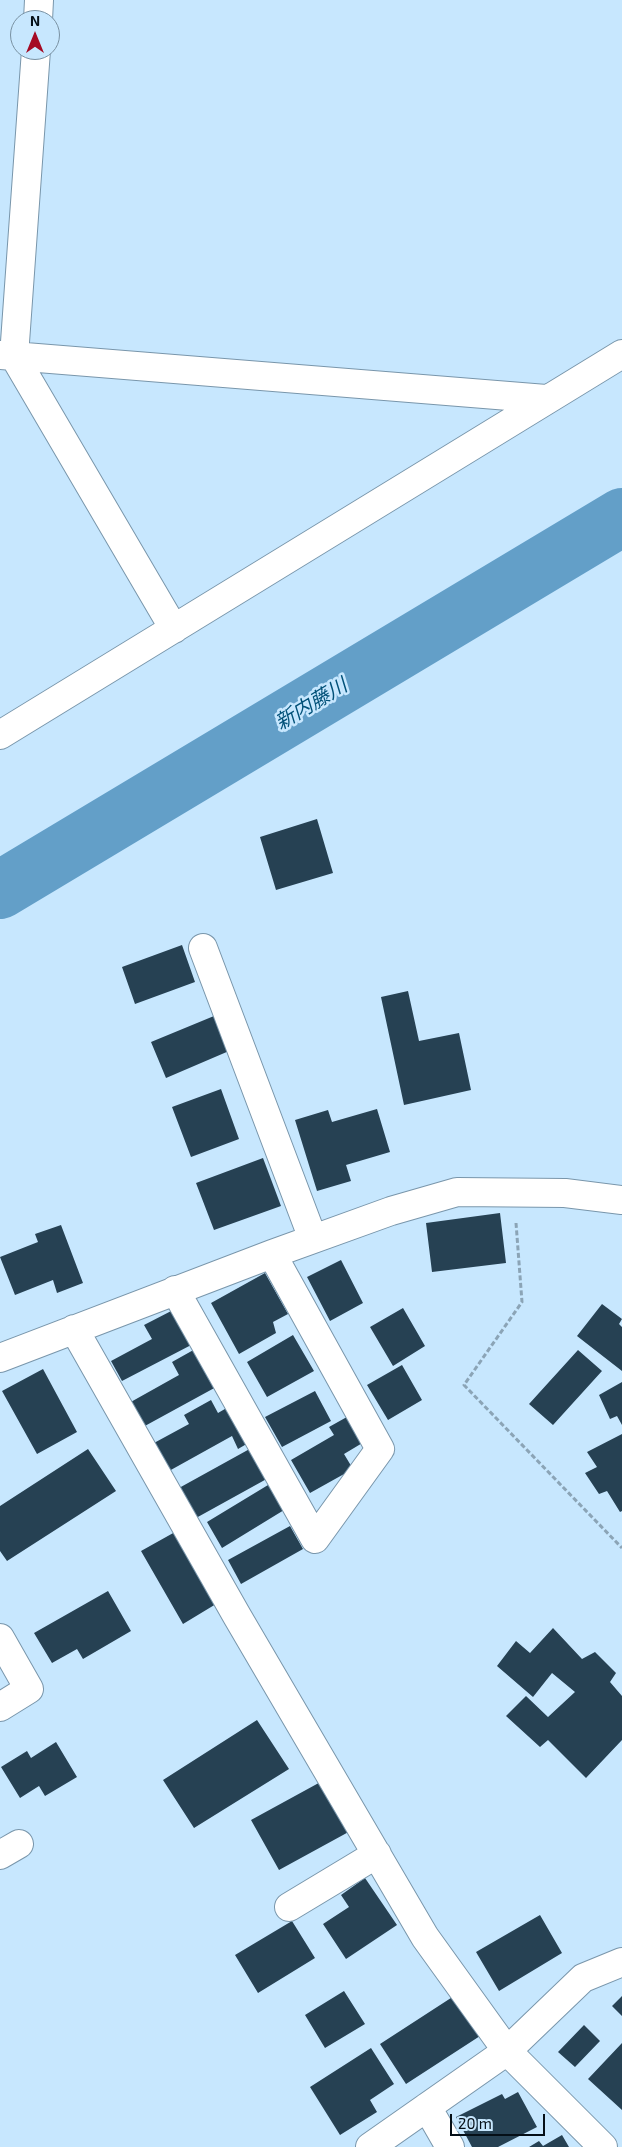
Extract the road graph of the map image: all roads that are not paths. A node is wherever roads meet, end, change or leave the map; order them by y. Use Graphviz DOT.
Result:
graph roads {
  1 [pos="35,60"];
  2 [pos="622,354"];
  3 [pos="7,356"];
  4 [pos="546,399"];
  5 [pos="174,629"];
  6 [pos="0,735"];
  7 [pos="203,948"];
  8 [pos="622,1200"];
  9 [pos="313,1239"];
  10 [pos="272,1254"];
  11 [pos="175,1290"];
  12 [pos="74,1330"];
  13 [pos="2,1352"];
  14 [pos="0,1638"];
  15 [pos="0,1707"];
  16 [pos="376,1854"];
  17 [pos="289,1907"];
  18 [pos="622,1962"];
  19 [pos="507,2051"];
  20 [pos="427,2108"];
  21 [pos="370,2147"];
  22 [pos="450,2147"];
  23 [pos="603,2147"];
  1 -- 3 [label="street"];
  2 -- 4 [label="street"];
  3 -- 4 [label="street"];
  3 -- 5 [label="street"];
  4 -- 5 [label="street"];
  5 -- 6 [label="street"];
  7 -- 9 [label="street"];
  8 -- 9 [label="street"];
  9 -- 10 [label="street"];
  10 -- 11 [label="street"];
  10 -- 11 [label="street"];
  11 -- 12 [label="street"];
  12 -- 13 [label="street"];
  12 -- 16 [label="street"];
  14 -- 15 [label="street"];
  16 -- 17 [label="street"];
  16 -- 19 [label="street"];
  18 -- 19 [label="street"];
  19 -- 20 [label="street"];
  19 -- 23 [label="street"];
  20 -- 21 [label="street"];
  20 -- 22 [label="street"];
}
